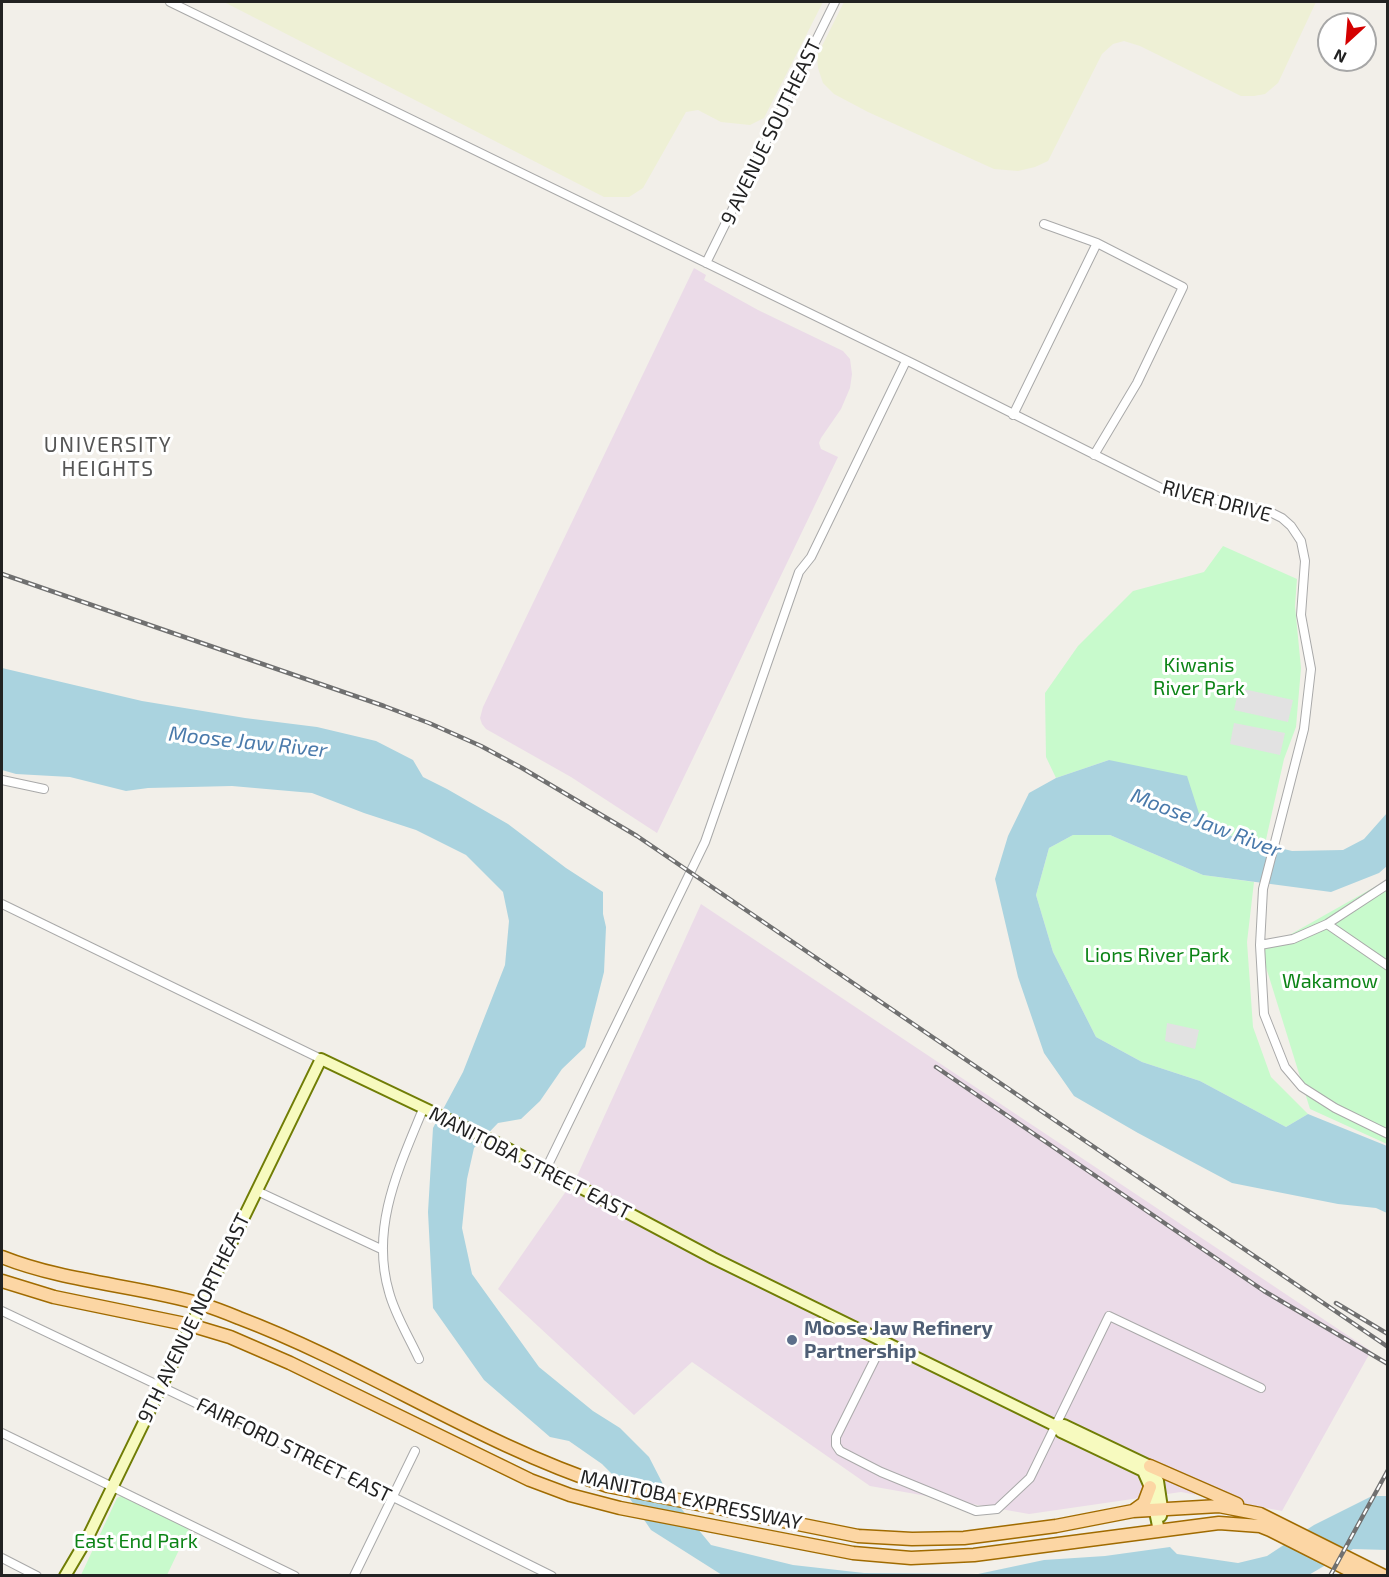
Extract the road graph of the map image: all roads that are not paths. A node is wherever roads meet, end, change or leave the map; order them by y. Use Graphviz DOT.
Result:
graph roads {
  1 [pos="170,2"];
  2 [pos="835,2"];
  3 [pos="1044,224"];
  4 [pos="1097,243"];
  5 [pos="706,263"];
  6 [pos="910,362"];
  7 [pos="1013,415"];
  8 [pos="1094,456"];
  9 [pos="2,780"];
  10 [pos="44,789"];
  11 [pos="1388,884"];
  12 [pos="2,904"];
  13 [pos="1327,924"];
  14 [pos="1260,945"];
  15 [pos="1388,966"];
  16 [pos="321,1059"];
  17 [pos="428,1111"];
  18 [pos="1388,1134"];
  19 [pos="546,1169"];
  20 [pos="257,1191"];
  21 [pos="381,1249"];
  22 [pos="2,1257"];
  23 [pos="2,1281"];
  24 [pos="200,1304"];
  25 [pos="2,1311"];
  26 [pos="190,1325"];
  27 [pos="883,1343"];
  28 [pos="419,1359"];
  29 [pos="160,1386"];
  30 [pos="1261,1388"];
  31 [pos="1057,1424"];
  32 [pos="2,1433"];
  33 [pos="415,1451"];
  34 [pos="1150,1466"];
  35 [pos="111,1486"];
  36 [pos="1150,1487"];
  37 [pos="393,1497"];
  38 [pos="1158,1509"];
  39 [pos="1133,1511"];
  40 [pos="1260,1514"];
  41 [pos="1272,1526"];
  42 [pos="1159,1531"];
  43 [pos="2,1558"];
  44 [pos="1360,1571"];
  45 [pos="37,1575"];
  46 [pos="65,1575"];
  47 [pos="296,1575"];
  48 [pos="354,1575"];
  49 [pos="552,1575"];
  50 [pos="1384,1575"];
  1 -- 5 [label="street, RIVER DRIVE"];
  2 -- 5 [label="street, 9 AVENUE SOUTHEAST"];
  3 -- 4 [label="street"];
  4 -- 7 [label="street"];
  4 -- 8 [label="street"];
  5 -- 6 [label="street, RIVER DRIVE"];
  6 -- 7 [label="street, RIVER DRIVE"];
  6 -- 19 [label="street"];
  7 -- 8 [label="street, RIVER DRIVE"];
  8 -- 14 [label="street, RIVER DRIVE"];
  9 -- 10 [label="street"];
  11 -- 13 [label="street"];
  12 -- 16 [label="street, MANITOBA STREET EAST"];
  13 -- 14 [label="street"];
  13 -- 15 [label="street"];
  14 -- 18 [label="street"];
  16 -- 17 [label="street, MANITOBA STREET EAST"];
  16 -- 20 [label="street, 9TH AVENUE NORTHEAST"];
  17 -- 19 [label="street, MANITOBA STREET EAST"];
  17 -- 21 [label="street"];
  19 -- 27 [label="street, MANITOBA STREET EAST"];
  20 -- 21 [label="street"];
  20 -- 24 [label="street, 9TH AVENUE NORTHEAST"];
  21 -- 28 [label="street"];
  22 -- 24 [label="main road, MANITOBA EXPRESSWAY"];
  23 -- 26 [label="main road, MANITOBA EXPRESSWAY"];
  24 -- 26 [label="street, 9TH AVENUE NORTHEAST"];
  24 -- 39 [label="main road, MANITOBA EXPRESSWAY"];
  25 -- 29 [label="street, FAIRFORD STREET EAST"];
  26 -- 29 [label="street, 9TH AVENUE NORTHEAST"];
  26 -- 42 [label="main road, MANITOBA EXPRESSWAY"];
  27 -- 31 [label="street, MANITOBA STREET EAST"];
  27 -- 31 [label="street"];
  29 -- 35 [label="street, 9TH AVENUE NORTHEAST"];
  29 -- 37 [label="street, FAIRFORD STREET EAST"];
  30 -- 31 [label="street"];
  31 -- 34 [label="street, MANITOBA STREET EAST"];
  31 -- 36 [label="street, MANITOBA STREET EAST"];
  32 -- 35 [label="street"];
  33 -- 37 [label="street"];
  34 -- 38 [label="street"];
  34 -- 40 [label="main road"];
  35 -- 46 [label="street, 9TH AVENUE NORTHEAST"];
  35 -- 47 [label="street"];
  36 -- 38 [label="street"];
  36 -- 39 [label="main road"];
  37 -- 48 [label="street"];
  37 -- 49 [label="street, FAIRFORD STREET EAST"];
  38 -- 39 [label="main road, MANITOBA EXPRESSWAY"];
  38 -- 40 [label="main road, MANITOBA EXPRESSWAY"];
  38 -- 42 [label="street"];
  40 -- 41 [label="main road, MANITOBA EXPRESSWAY"];
  41 -- 42 [label="main road, MANITOBA EXPRESSWAY"];
  41 -- 44 [label="main road"];
  43 -- 45 [label="street"];
  44 -- 50 [label="main road"];
}
